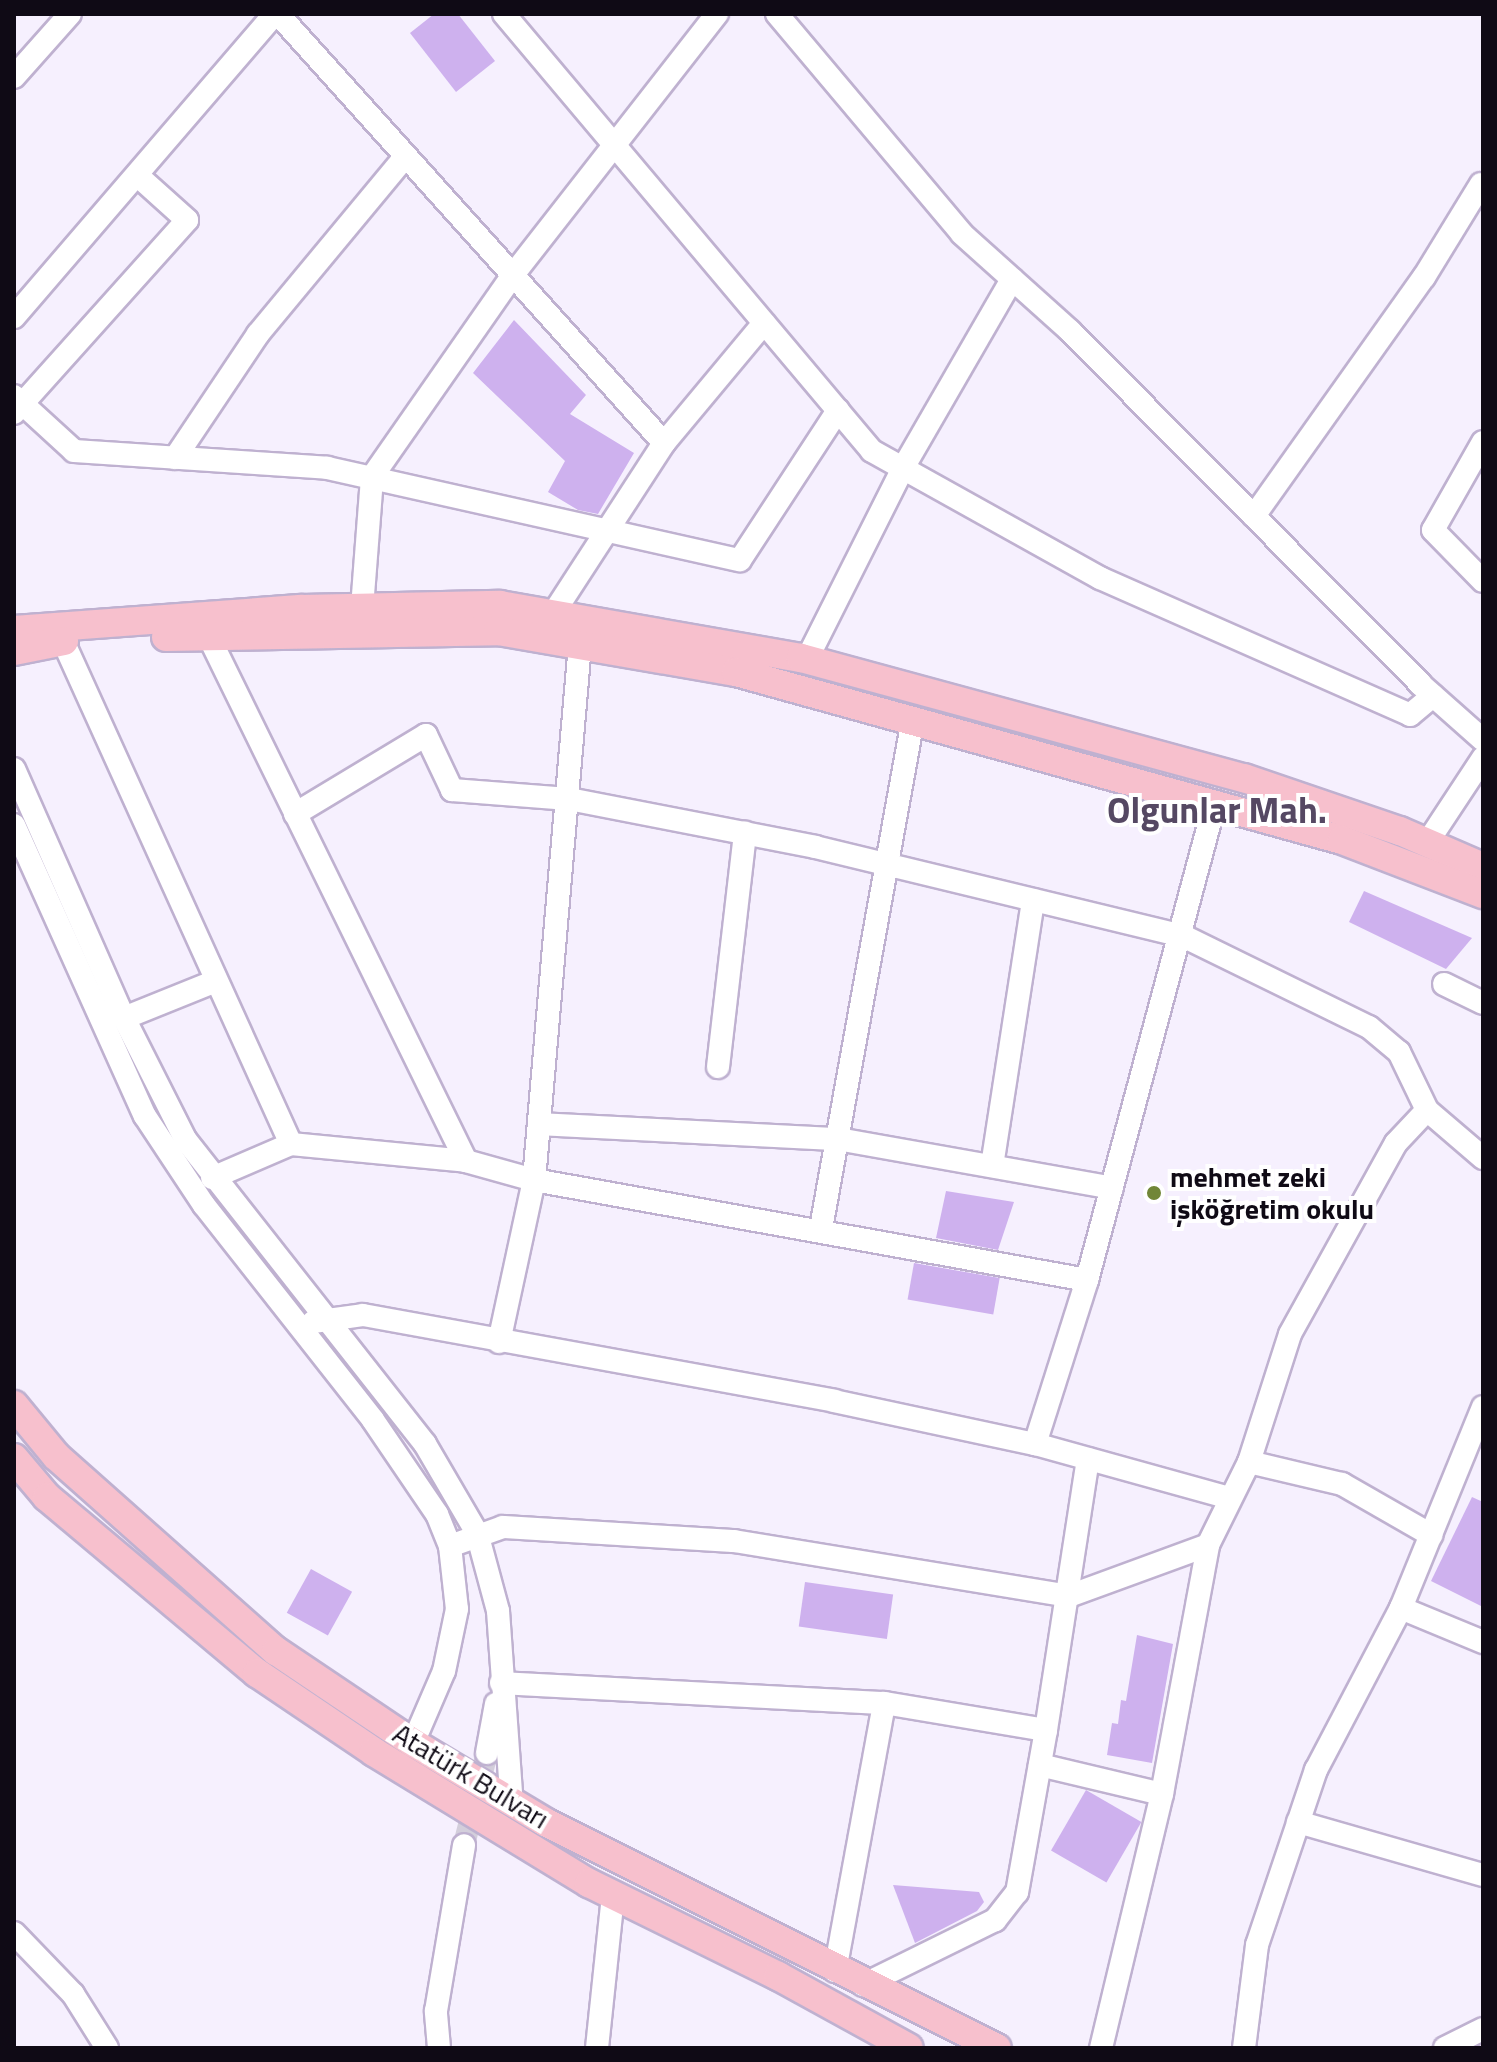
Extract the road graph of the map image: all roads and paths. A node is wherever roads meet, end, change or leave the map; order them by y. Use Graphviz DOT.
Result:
graph roads {
  1 [pos="70,14"];
  2 [pos="276,14"];
  3 [pos="504,14"];
  4 [pos="717,14"];
  5 [pos="777,14"];
  6 [pos="14,77"];
  7 [pos="613,145"];
  8 [pos="405,157"];
  9 [pos="138,176"];
  10 [pos="1481,184"];
  11 [pos="512,276"];
  12 [pos="1012,279"];
  13 [pos="14,317"];
  14 [pos="764,323"];
  15 [pos="17,405"];
  16 [pos="838,410"];
  17 [pos="1483,442"];
  18 [pos="664,443"];
  19 [pos="175,458"];
  20 [pos="903,468"];
  21 [pos="372,477"];
  22 [pos="1254,516"];
  23 [pos="607,533"];
  24 [pos="1483,581"];
  25 [pos="362,608"];
  26 [pos="553,614"];
  27 [pos="14,630"];
  28 [pos="208,635"];
  29 [pos="63,641"];
  30 [pos="580,645"];
  31 [pos="14,651"];
  32 [pos="807,659"];
  33 [pos="1433,696"];
  34 [pos="913,719"];
  35 [pos="1483,740"];
  36 [pos="1483,758"];
  37 [pos="14,769"];
  38 [pos="569,799"];
  39 [pos="1215,803"];
  40 [pos="295,814"];
  41 [pos="14,825"];
  42 [pos="745,833"];
  43 [pos="1427,843"];
  44 [pos="890,865"];
  45 [pos="1483,867"];
  46 [pos="1483,894"];
  47 [pos="1033,900"];
  48 [pos="1183,936"];
  49 [pos="216,981"];
  50 [pos="1444,984"];
  51 [pos="1483,1003"];
  52 [pos="124,1018"];
  53 [pos="718,1067"];
  54 [pos="1427,1110"];
  55 [pos="539,1124"];
  56 [pos="838,1139"];
  57 [pos="291,1144"];
  58 [pos="1483,1158"];
  59 [pos="466,1161"];
  60 [pos="992,1166"];
  61 [pos="212,1178"];
  62 [pos="534,1180"];
  63 [pos="1112,1188"];
  64 [pos="821,1228"];
  65 [pos="1087,1280"];
  66 [pos="323,1318"];
  67 [pos="300,1327"];
  68 [pos="499,1342"];
  69 [pos="14,1405"];
  70 [pos="1483,1407"];
  71 [pos="1035,1444"];
  72 [pos="14,1458"];
  73 [pos="1088,1459"];
  74 [pos="1249,1462"];
  75 [pos="1230,1498"];
  76 [pos="477,1533"];
  77 [pos="1431,1535"];
  78 [pos="1208,1545"];
  79 [pos="450,1546"];
  80 [pos="1069,1596"];
  81 [pos="1401,1608"];
  82 [pos="1483,1642"];
  83 [pos="501,1683"];
  84 [pos="884,1703"];
  85 [pos="1046,1730"];
  86 [pos="413,1743"];
  87 [pos="487,1753"];
  88 [pos="1040,1765"];
  89 [pos="1162,1794"];
  90 [pos="512,1804"];
  91 [pos="1298,1822"];
  92 [pos="464,1845"];
  93 [pos="1483,1875"];
  94 [pos="613,1895"];
  95 [pos="14,1933"];
  96 [pos="835,1971"];
  97 [pos="863,1985"];
  98 [pos="1483,2029"];
  99 [pos="107,2048"];
  100 [pos="439,2048"];
  101 [pos="597,2048"];
  102 [pos="909,2048"];
  103 [pos="997,2048"];
  104 [pos="1101,2048"];
  105 [pos="1244,2048"];
  106 [pos="1445,2048"];
  1 -- 6 [label="street"];
  2 -- 8 [label="street"];
  2 -- 9 [label="street"];
  3 -- 7 [label="street"];
  4 -- 7 [label="street"];
  5 -- 12 [label="street"];
  7 -- 11 [label="street"];
  7 -- 14 [label="street"];
  8 -- 11 [label="street"];
  8 -- 19 [label="street"];
  9 -- 13 [label="street"];
  9 -- 15 [label="street"];
  10 -- 22 [label="street"];
  11 -- 18 [label="street"];
  11 -- 21 [label="street"];
  12 -- 20 [label="street"];
  12 -- 22 [label="street"];
  14 -- 16 [label="street"];
  14 -- 18 [label="street"];
  15 -- 19 [label="street"];
  16 -- 20 [label="street"];
  16 -- 23 [label="street"];
  17 -- 24 [label="street"];
  18 -- 23 [label="street"];
  19 -- 21 [label="street"];
  20 -- 32 [label="street"];
  20 -- 33 [label="street"];
  21 -- 23 [label="street"];
  21 -- 25 [label="street"];
  22 -- 33 [label="street"];
  23 -- 26 [label="street"];
  25 -- 26 [label="main road"];
  25 -- 27 [label="main road"];
  26 -- 32 [label="main road"];
  28 -- 29 [label="main road"];
  28 -- 30 [label="main road"];
  28 -- 40 [label="street"];
  29 -- 31 [label="main road"];
  29 -- 49 [label="street"];
  30 -- 34 [label="main road"];
  30 -- 38 [label="street"];
  32 -- 43 [label="main road"];
  33 -- 35 [label="street"];
  34 -- 39 [label="main road"];
  34 -- 44 [label="street"];
  36 -- 43 [label="street"];
  37 -- 52 [label="street"];
  38 -- 40 [label="street"];
  38 -- 42 [label="street"];
  38 -- 55 [label="street"];
  39 -- 46 [label="main road"];
  39 -- 48 [label="street"];
  40 -- 59 [label="street"];
  41 -- 67 [label="street"];
  42 -- 44 [label="street"];
  42 -- 53 [label="street"];
  43 -- 45 [label="main road"];
  44 -- 47 [label="street"];
  44 -- 56 [label="street"];
  47 -- 48 [label="street"];
  47 -- 60 [label="street"];
  48 -- 54 [label="street"];
  48 -- 63 [label="street"];
  49 -- 52 [label="street"];
  49 -- 57 [label="street"];
  50 -- 51 [label="street"];
  52 -- 61 [label="street"];
  54 -- 58 [label="street"];
  54 -- 74 [label="street"];
  55 -- 56 [label="street"];
  55 -- 62 [label="street"];
  56 -- 60 [label="street"];
  56 -- 64 [label="street"];
  57 -- 59 [label="street"];
  57 -- 61 [label="street"];
  59 -- 62 [label="street"];
  60 -- 63 [label="street"];
  61 -- 66 [label="street"];
  62 -- 64 [label="street"];
  62 -- 68 [label="street"];
  63 -- 65 [label="street"];
  64 -- 65 [label="street"];
  65 -- 71 [label="street"];
  66 -- 67 [label="street"];
  66 -- 68 [label="street"];
  66 -- 76 [label="street"];
  67 -- 79 [label="street"];
  68 -- 71 [label="street"];
  69 -- 86 [label="main road, Atatürk Bulvarı"];
  70 -- 77 [label="street"];
  71 -- 73 [label="street"];
  72 -- 94 [label="main road, Atatürk Bulvarı"];
  73 -- 75 [label="street"];
  73 -- 80 [label="street"];
  74 -- 75 [label="street"];
  74 -- 77 [label="street"];
  75 -- 78 [label="street"];
  76 -- 79 [label="street"];
  76 -- 80 [label="street"];
  76 -- 83 [label="street"];
  77 -- 81 [label="street"];
  78 -- 80 [label="street"];
  78 -- 89 [label="street"];
  79 -- 86 [label="street"];
  80 -- 85 [label="street"];
  81 -- 82 [label="street"];
  81 -- 91 [label="street"];
  83 -- 84 [label="street"];
  83 -- 87 [label="street"];
  83 -- 90 [label="street"];
  84 -- 85 [label="street"];
  84 -- 96 [label="street"];
  85 -- 88 [label="street"];
  86 -- 90 [label="main road, Atatürk Bulvarı"];
  88 -- 89 [label="street"];
  88 -- 97 [label="street"];
  89 -- 104 [label="street"];
  90 -- 96 [label="main road, Atatürk Bulvarı"];
  91 -- 93 [label="street"];
  91 -- 105 [label="street"];
  92 -- 100 [label="street"];
  94 -- 101 [label="street"];
  94 -- 102 [label="main road, Atatürk Bulvarı"];
  95 -- 99 [label="street"];
  96 -- 97 [label="main road, Atatürk Bulvarı"];
  97 -- 103 [label="main road, Atatürk Bulvarı"];
  98 -- 106 [label="street"];
}
